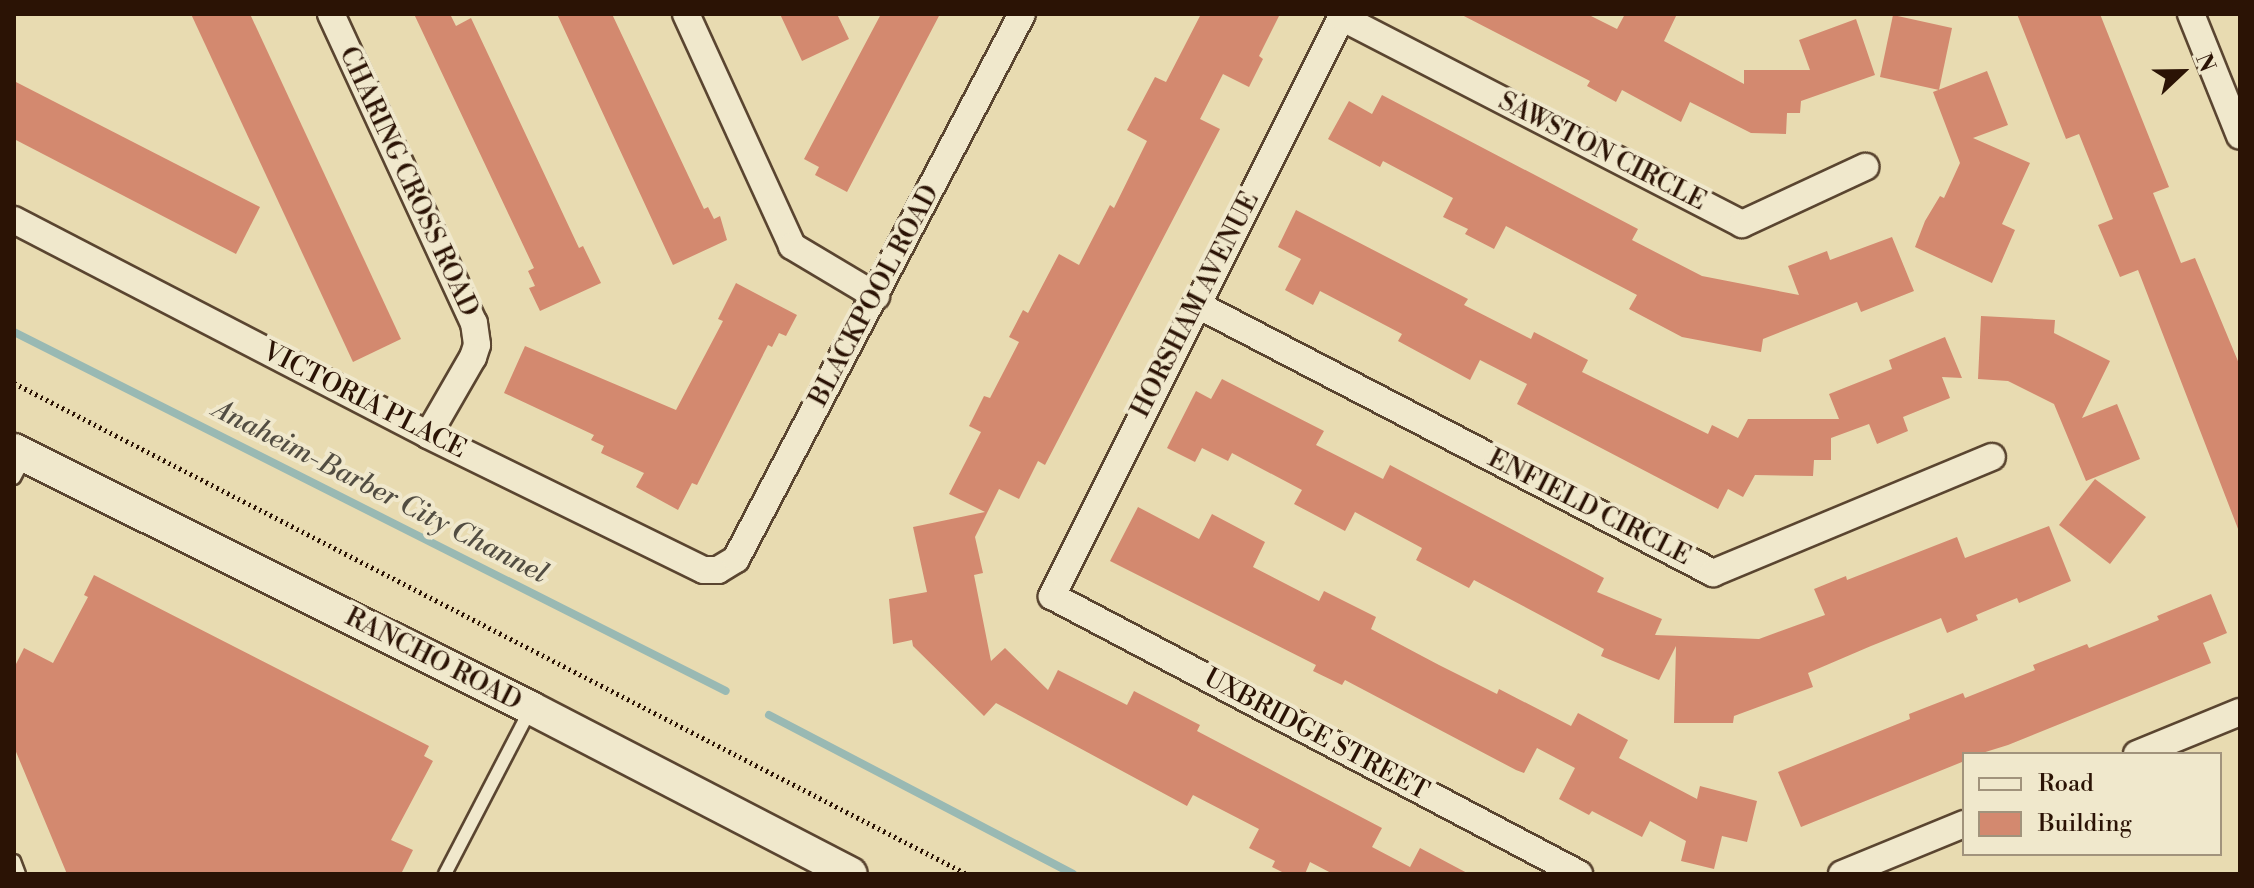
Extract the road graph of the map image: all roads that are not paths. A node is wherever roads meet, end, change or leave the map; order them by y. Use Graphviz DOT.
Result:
graph roads {
  1 [pos="331,14"];
  2 [pos="686,14"];
  3 [pos="1022,14"];
  4 [pos="2191,14"];
  5 [pos="1342,16"];
  6 [pos="2240,136"];
  7 [pos="1865,167"];
  8 [pos="14,220"];
  9 [pos="876,296"];
  10 [pos="1196,304"];
  11 [pos="428,435"];
  12 [pos="1992,457"];
  13 [pos="18,461"];
  14 [pos="718,570"];
  15 [pos="1052,596"];
  16 [pos="531,708"];
  17 [pos="2240,712"];
  18 [pos="2142,752"];
  19 [pos="1962,825"];
  20 [pos="14,861"];
  21 [pos="19,874"];
  22 [pos="445,874"];
  23 [pos="851,874"];
  24 [pos="1579,874"];
  25 [pos="1842,874"];
  1 -- 11 [label="street, CHARING CROSS ROAD"];
  2 -- 9 [label="street"];
  3 -- 9 [label="street, BLACKPOOL ROAD"];
  4 -- 6 [label="street"];
  5 -- 7 [label="street, SAWSTON CIRCLE"];
  5 -- 10 [label="street, HORSHAM AVENUE"];
  8 -- 11 [label="street, VICTORIA PLACE"];
  9 -- 14 [label="street, BLACKPOOL ROAD"];
  10 -- 12 [label="street, ENFIELD CIRCLE"];
  10 -- 15 [label="street, HORSHAM AVENUE"];
  11 -- 14 [label="street, VICTORIA PLACE"];
  13 -- 16 [label="street, RANCHO ROAD"];
  15 -- 24 [label="street, UXBRIDGE STREET"];
  16 -- 22 [label="lane"];
  16 -- 23 [label="street, RANCHO ROAD"];
  17 -- 18 [label="street"];
  19 -- 25 [label="street"];
  20 -- 21 [label="lane"];
}
